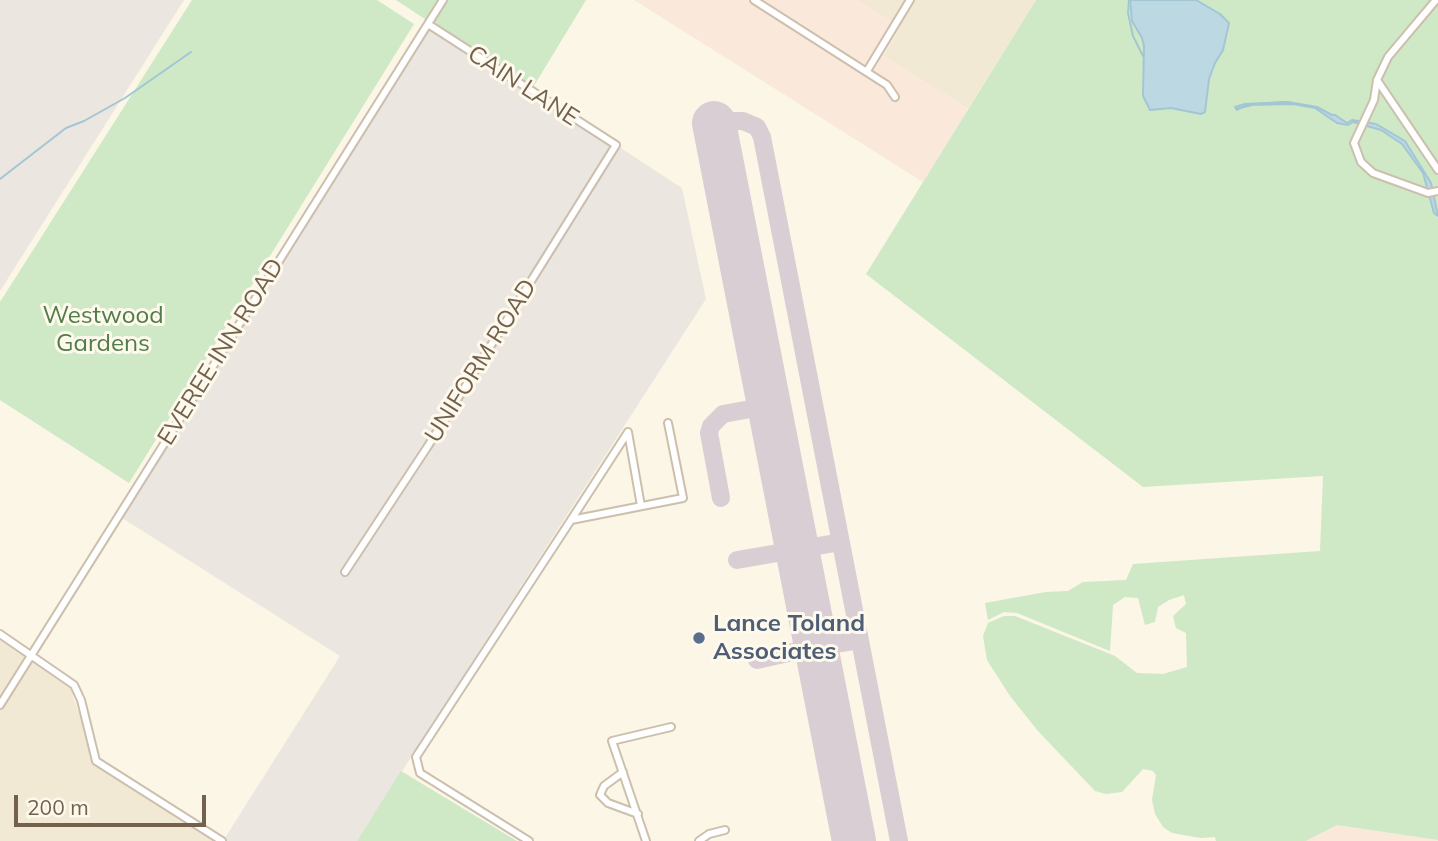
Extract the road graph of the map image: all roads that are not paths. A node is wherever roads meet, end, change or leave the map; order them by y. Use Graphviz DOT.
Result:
graph roads {
  1 [pos="443,0"];
  2 [pos="754,0"];
  3 [pos="910,0"];
  4 [pos="1436,0"];
  5 [pos="428,24"];
  6 [pos="867,71"];
  7 [pos="1377,80"];
  8 [pos="895,97"];
  9 [pos="615,147"];
  10 [pos="1438,170"];
  11 [pos="1438,191"];
  12 [pos="668,423"];
  13 [pos="641,506"];
  14 [pos="571,520"];
  15 [pos="345,572"];
  16 [pos="0,634"];
  17 [pos="30,654"];
  18 [pos="0,705"];
  19 [pos="671,727"];
  20 [pos="623,772"];
  21 [pos="638,814"];
  22 [pos="725,830"];
  23 [pos="222,841"];
  24 [pos="529,841"];
  25 [pos="646,841"];
  26 [pos="699,841"];
  1 -- 5 [label="street, EVEREE INN ROAD"];
  2 -- 6 [label="street"];
  3 -- 6 [label="street"];
  4 -- 7 [label="street"];
  5 -- 9 [label="street, CAIN LANE"];
  5 -- 17 [label="street, EVEREE INN ROAD"];
  6 -- 8 [label="street"];
  7 -- 10 [label="street"];
  7 -- 11 [label="street"];
  9 -- 15 [label="street, UNIFORM ROAD"];
  12 -- 13 [label="street"];
  13 -- 14 [label="street"];
  13 -- 14 [label="street"];
  14 -- 24 [label="street"];
  16 -- 17 [label="street"];
  17 -- 18 [label="street, EVEREE INN ROAD"];
  17 -- 23 [label="street"];
  19 -- 20 [label="street"];
  20 -- 21 [label="street"];
  20 -- 21 [label="street"];
  21 -- 25 [label="street"];
  22 -- 26 [label="street"];
}
